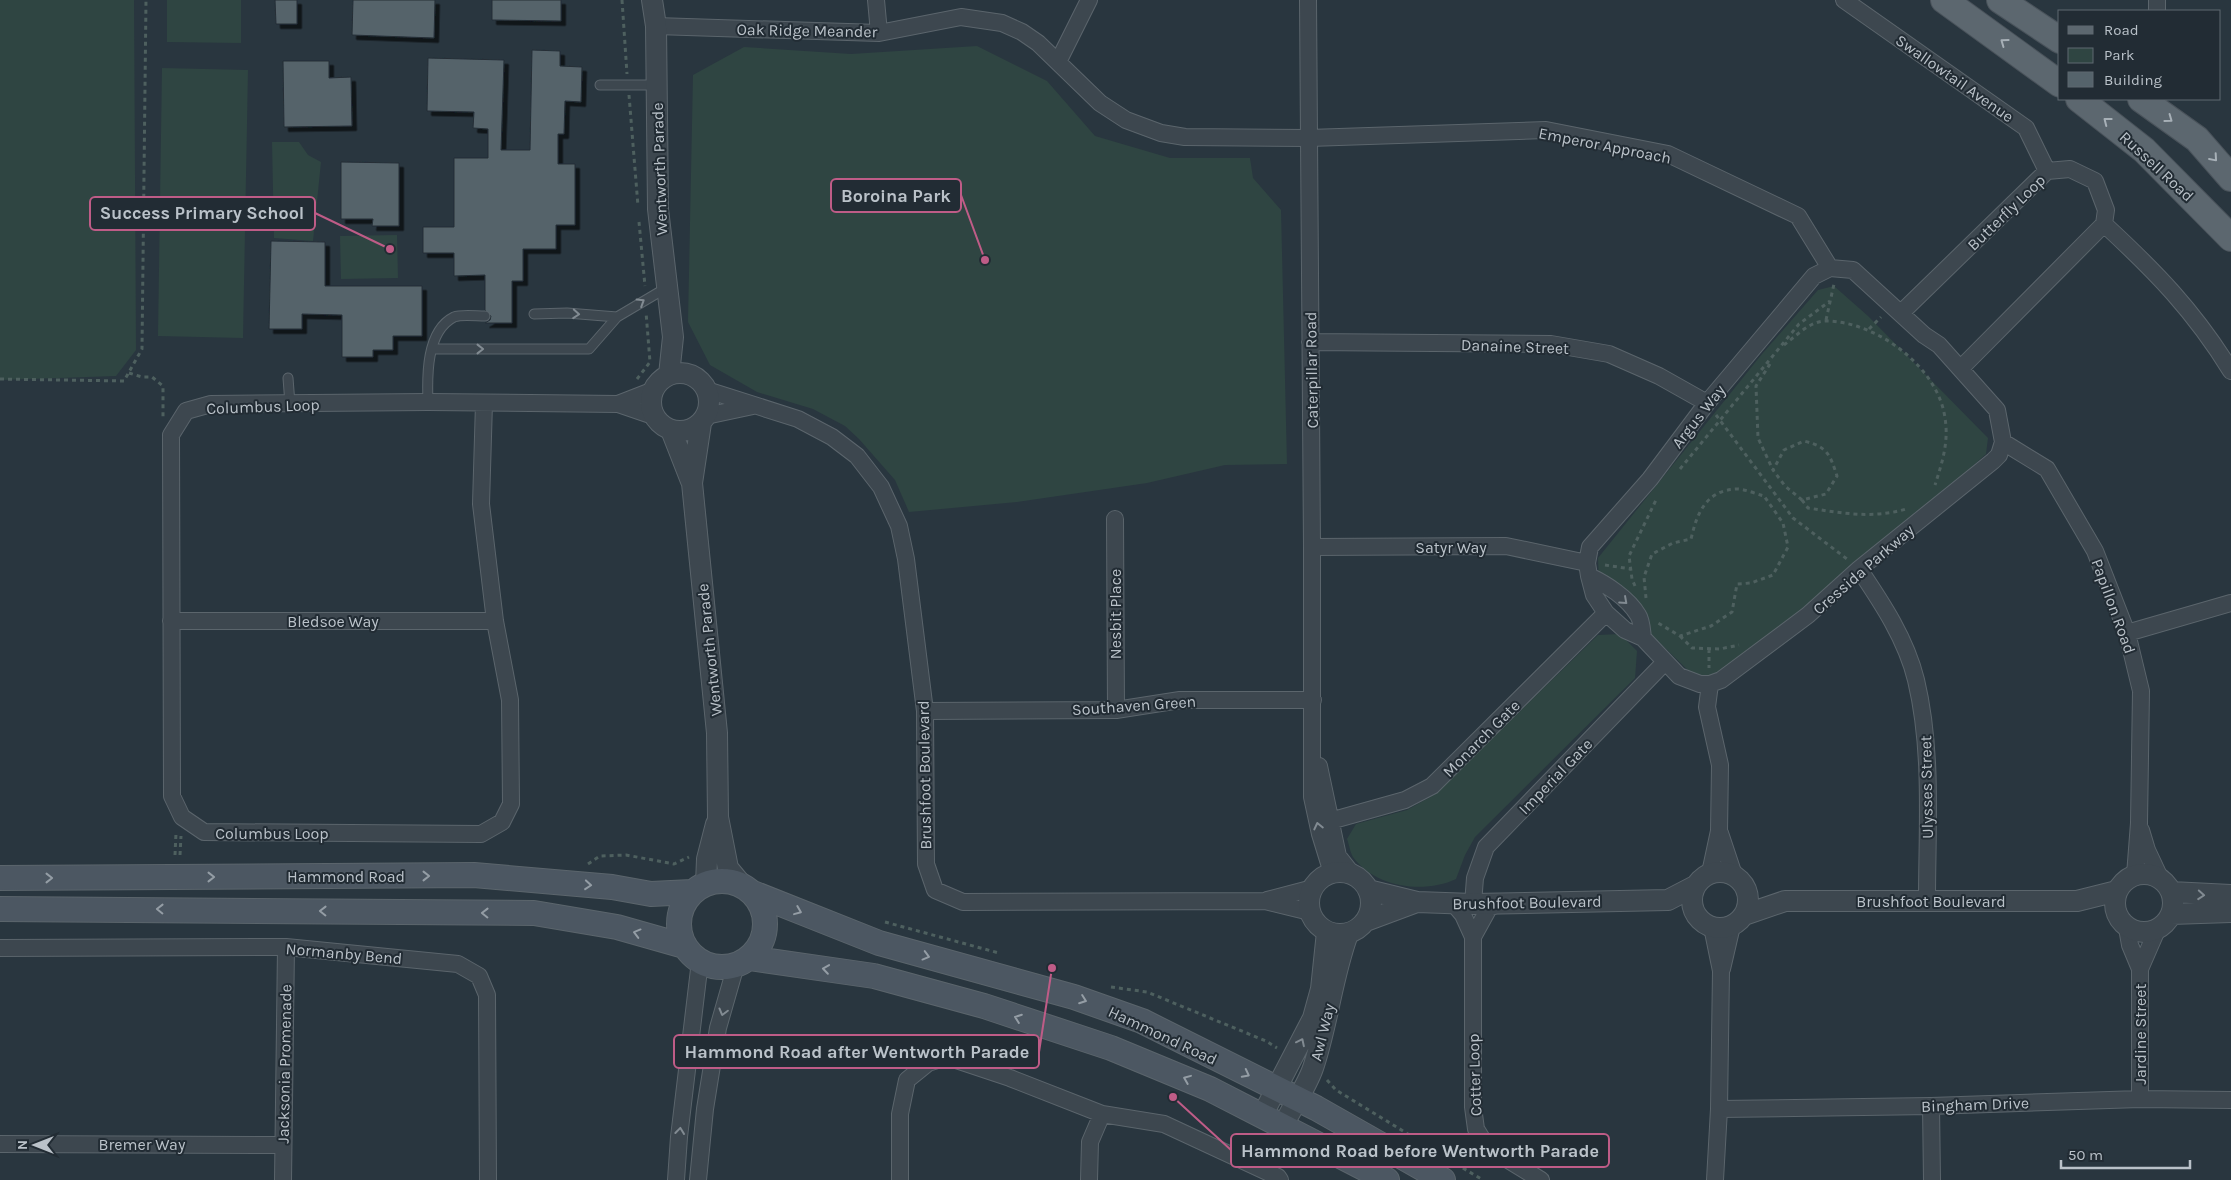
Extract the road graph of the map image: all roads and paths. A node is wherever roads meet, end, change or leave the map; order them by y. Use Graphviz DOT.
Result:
graph roads {
  1 [pos="146,0"];
  2 [pos="622,0"];
  3 [pos="652,0"];
  4 [pos="876,0"];
  5 [pos="1089,0"];
  6 [pos="1308,0"];
  7 [pos="1844,0"];
  8 [pos="1944,0"];
  9 [pos="2000,0"];
  10 [pos="656,26"];
  11 [pos="879,33"];
  12 [pos="2058,39"];
  13 [pos="1058,62"];
  14 [pos="2058,83"];
  15 [pos="600,85"];
  16 [pos="628,85"];
  17 [pos="656,85"];
  18 [pos="2080,100"];
  19 [pos="2142,100"];
  20 [pos="1309,138"];
  21 [pos="2047,171"];
  22 [pos="2231,178"];
  23 [pos="638,211"];
  24 [pos="639,221"];
  25 [pos="2104,224"];
  26 [pos="2231,238"];
  27 [pos="1834,268"];
  28 [pos="666,288"];
  29 [pos="646,299"];
  30 [pos="1830,301"];
  31 [pos="1901,313"];
  32 [pos="534,314"];
  33 [pos="485,316"];
  34 [pos="617,317"];
  35 [pos="1826,320"];
  36 [pos="1924,335"];
  37 [pos="673,337"];
  38 [pos="1310,342"];
  39 [pos="1780,348"];
  40 [pos="432,350"];
  41 [pos="1961,368"];
  42 [pos="2231,371"];
  43 [pos="690,374"];
  44 [pos="669,375"];
  45 [pos="288,378"];
  46 [pos="0,379"];
  47 [pos="632,386"];
  48 [pos="654,390"];
  49 [pos="707,390"];
  50 [pos="428,402"];
  51 [pos="484,403"];
  52 [pos="1707,403"];
  53 [pos="290,404"];
  54 [pos="618,404"];
  55 [pos="755,405"];
  56 [pos="704,419"];
  57 [pos="1721,421"];
  58 [pos="663,423"];
  59 [pos="2001,424"];
  60 [pos="2003,442"];
  61 [pos="1773,470"];
  62 [pos="1678,472"];
  63 [pos="692,483"];
  64 [pos="1934,491"];
  65 [pos="1659,496"];
  66 [pos="1802,500"];
  67 [pos="1909,508"];
  68 [pos="1115,518"];
  69 [pos="1312,547"];
  70 [pos="1859,569"];
  71 [pos="1588,570"];
  72 [pos="1638,591"];
  73 [pos="1641,597"];
  74 [pos="1644,601"];
  75 [pos="2231,603"];
  76 [pos="1646,606"];
  77 [pos="1606,613"];
  78 [pos="1654,618"];
  79 [pos="171,621"];
  80 [pos="495,621"];
  81 [pos="2128,632"];
  82 [pos="1643,638"];
  83 [pos="1665,662"];
  84 [pos="1710,684"];
  85 [pos="1313,700"];
  86 [pos="1116,710"];
  87 [pos="925,711"];
  88 [pos="1313,740"];
  89 [pos="718,817"];
  90 [pos="1330,820"];
  91 [pos="2140,824"];
  92 [pos="1719,831"];
  93 [pos="1332,873"];
  94 [pos="1353,875"];
  95 [pos="2135,875"];
  96 [pos="0,878"];
  97 [pos="1703,879"];
  98 [pos="1739,880"];
  99 [pos="2166,886"];
  100 [pos="699,888"];
  101 [pos="1313,888"];
  102 [pos="748,889"];
  103 [pos="1368,890"];
  104 [pos="2117,891"];
  105 [pos="2231,895"];
  106 [pos="1668,900"];
  107 [pos="1927,900"];
  108 [pos="1265,901"];
  109 [pos="1785,901"];
  110 [pos="2078,901"];
  111 [pos="1417,902"];
  112 [pos="1463,904"];
  113 [pos="1497,904"];
  114 [pos="0,909"];
  115 [pos="1310,912"];
  116 [pos="2231,912"];
  117 [pos="2171,914"];
  118 [pos="1366,921"];
  119 [pos="1738,921"];
  120 [pos="1704,922"];
  121 [pos="2122,922"];
  122 [pos="2157,930"];
  123 [pos="1327,932"];
  124 [pos="1348,934"];
  125 [pos="1473,937"];
  126 [pos="286,947"];
  127 [pos="0,948"];
  128 [pos="692,954"];
  129 [pos="742,961"];
  130 [pos="2140,969"];
  131 [pos="1721,971"];
  132 [pos="1275,1089"];
  133 [pos="1296,1099"];
  134 [pos="2140,1099"];
  135 [pos="2231,1100"];
  136 [pos="1931,1106"];
  137 [pos="1719,1109"];
  138 [pos="1102,1114"];
  139 [pos="1262,1116"];
  140 [pos="1283,1126"];
  141 [pos="0,1144"];
  142 [pos="283,1145"];
  143 [pos="284,1180"];
  144 [pos="488,1180"];
  145 [pos="676,1180"];
  146 [pos="698,1180"];
  147 [pos="900,1180"];
  148 [pos="1089,1180"];
  149 [pos="1280,1180"];
  150 [pos="1387,1180"];
  151 [pos="1443,1180"];
  152 [pos="1541,1180"];
  153 [pos="1715,1180"];
  154 [pos="1932,1180"];
  1 -- 46 [label="path"];
  2 -- 16 [label="path"];
  3 -- 10 [label="street, Wentworth Parade"];
  4 -- 11 [label="street"];
  5 -- 13 [label="street"];
  6 -- 20 [label="street, Caterpillar Road"];
  7 -- 21 [label="street, Swallowtail Avenue"];
  14 -- 8 [label="main road, one-way"];
  9 -- 12 [label="main road"];
  10 -- 11 [label="street, Oak Ridge Meander"];
  10 -- 17 [label="street, Wentworth Parade"];
  11 -- 13 [label="street, Oak Ridge Meander"];
  13 -- 20 [label="street, Oak Ridge Meander"];
  15 -- 16 [label="lane"];
  16 -- 17 [label="lane"];
  16 -- 23 [label="path"];
  17 -- 28 [label="street, Wentworth Parade"];
  26 -- 18 [label="main road, Russell Road, one-way"];
  19 -- 22 [label="main road, one-way"];
  20 -- 27 [label="street, Emperor Approach"];
  20 -- 38 [label="street, Caterpillar Road"];
  21 -- 25 [label="street, Butterfly Loop"];
  21 -- 31 [label="street, Butterfly Loop"];
  24 -- 29 [label="path"];
  25 -- 41 [label="street"];
  25 -- 42 [label="street"];
  27 -- 30 [label="path"];
  27 -- 31 [label="street"];
  27 -- 52 [label="street, Argus Way"];
  28 -- 29 [label="lane"];
  28 -- 37 [label="street, Wentworth Parade"];
  34 -- 29 [label="lane, one-way"];
  29 -- 47 [label="path"];
  30 -- 35 [label="path"];
  30 -- 39 [label="path"];
  31 -- 36 [label="street"];
  32 -- 34 [label="lane, one-way"];
  33 -- 40 [label="lane"];
  40 -- 34 [label="lane, one-way"];
  35 -- 39 [label="path"];
  35 -- 64 [label="path"];
  36 -- 41 [label="street"];
  36 -- 59 [label="street"];
  37 -- 43 [label="street, Wentworth Parade"];
  37 -- 44 [label="street, Wentworth Parade"];
  38 -- 52 [label="street, Danaine Street"];
  38 -- 69 [label="street, Caterpillar Road"];
  39 -- 57 [label="path"];
  39 -- 61 [label="path"];
  40 -- 50 [label="lane"];
  41 -- 59 [label="street"];
  43 -- 44 [label="street"];
  43 -- 49 [label="street"];
  44 -- 48 [label="street"];
  45 -- 53 [label="lane"];
  48 -- 54 [label="street, Columbus Loop"];
  48 -- 58 [label="street"];
  49 -- 55 [label="street, Brushfoot Boulevard"];
  49 -- 56 [label="street"];
  50 -- 51 [label="street, Columbus Loop"];
  50 -- 53 [label="street, Columbus Loop"];
  51 -- 54 [label="street, Columbus Loop"];
  51 -- 80 [label="street, Columbus Loop"];
  52 -- 57 [label="path"];
  52 -- 71 [label="street, Argus Way"];
  53 -- 79 [label="street, Columbus Loop"];
  54 -- 58 [label="street, Columbus Loop"];
  55 -- 56 [label="street"];
  55 -- 87 [label="street, Brushfoot Boulevard"];
  56 -- 58 [label="street"];
  56 -- 63 [label="street, Wentworth Parade"];
  57 -- 62 [label="path"];
  57 -- 70 [label="path"];
  58 -- 63 [label="street, Wentworth Parade"];
  59 -- 60 [label="street"];
  60 -- 70 [label="street, Cressida Parkway"];
  60 -- 81 [label="street, Papillon Road"];
  61 -- 66 [label="path"];
  61 -- 66 [label="path"];
  63 -- 89 [label="street, Wentworth Parade"];
  65 -- 72 [label="path"];
  66 -- 67 [label="path"];
  68 -- 86 [label="street, Nesbit Place"];
  69 -- 71 [label="street, Satyr Way"];
  69 -- 85 [label="street, Caterpillar Road"];
  70 -- 84 [label="street, Cressida Parkway"];
  70 -- 107 [label="street, Ulysses Street"];
  71 -- 77 [label="street"];
  71 -- 82 [label="street, one-way"];
  73 -- 74 [label="path"];
  75 -- 81 [label="street"];
  76 -- 78 [label="path"];
  77 -- 82 [label="street"];
  77 -- 90 [label="street, Monarch Gate"];
  79 -- 80 [label="street, Bledsoe Way"];
  79 -- 80 [label="street, Columbus Loop"];
  81 -- 91 [label="street, Papillon Road"];
  82 -- 83 [label="street"];
  83 -- 84 [label="street"];
  83 -- 112 [label="street, Imperial Gate"];
  84 -- 92 [label="street"];
  85 -- 86 [label="street, Southaven Green"];
  85 -- 88 [label="street, Caterpillar Road"];
  86 -- 87 [label="street, Southaven Green"];
  87 -- 108 [label="street, Brushfoot Boulevard"];
  88 -- 90 [label="street, Caterpillar Road"];
  93 -- 88 [label="street, Caterpillar Road, one-way"];
  89 -- 100 [label="street, Wentworth Parade"];
  89 -- 102 [label="street, Wentworth Parade"];
  90 -- 94 [label="street, Caterpillar Road"];
  91 -- 95 [label="street, Papillon Road"];
  91 -- 99 [label="street, Papillon Road"];
  92 -- 97 [label="street"];
  92 -- 98 [label="street"];
  93 -- 94 [label="street"];
  93 -- 101 [label="street"];
  94 -- 103 [label="street"];
  95 -- 99 [label="street"];
  95 -- 104 [label="street"];
  96 -- 100 [label="main road, Hammond Road, one-way"];
  97 -- 98 [label="street"];
  97 -- 106 [label="street, Brushfoot Boulevard"];
  97 -- 120 [label="street"];
  98 -- 109 [label="street, Brushfoot Boulevard"];
  98 -- 119 [label="street"];
  99 -- 105 [label="street, one-way"];
  99 -- 117 [label="street"];
  100 -- 102 [label="main road, Hammond Road"];
  100 -- 128 [label="main road"];
  101 -- 108 [label="street, Brushfoot Boulevard"];
  101 -- 115 [label="street"];
  102 -- 129 [label="main road"];
  102 -- 132 [label="main road, Hammond Road, one-way"];
  103 -- 111 [label="street, Brushfoot Boulevard"];
  103 -- 118 [label="street"];
  104 -- 110 [label="street, Brushfoot Boulevard"];
  104 -- 121 [label="street"];
  106 -- 113 [label="street, Brushfoot Boulevard"];
  106 -- 120 [label="street"];
  107 -- 109 [label="street, Brushfoot Boulevard"];
  107 -- 110 [label="street, Brushfoot Boulevard"];
  108 -- 115 [label="street, Brushfoot Boulevard"];
  109 -- 119 [label="street, Brushfoot Boulevard"];
  110 -- 121 [label="street, Brushfoot Boulevard"];
  111 -- 112 [label="street, Brushfoot Boulevard"];
  111 -- 118 [label="street, Brushfoot Boulevard"];
  112 -- 113 [label="street, Brushfoot Boulevard"];
  112 -- 125 [label="street, Cotter Loop"];
  113 -- 125 [label="street, Cotter Loop"];
  128 -- 114 [label="main road, Hammond Road, one-way"];
  115 -- 123 [label="street"];
  116 -- 117 [label="street"];
  117 -- 122 [label="street"];
  118 -- 124 [label="street"];
  119 -- 120 [label="street"];
  119 -- 131 [label="street"];
  120 -- 131 [label="street"];
  121 -- 122 [label="street"];
  121 -- 130 [label="street, Jardine Street"];
  122 -- 130 [label="street, Jardine Street"];
  123 -- 124 [label="street"];
  132 -- 123 [label="street, Awl Way, one-way"];
  124 -- 133 [label="street, Awl Way"];
  125 -- 152 [label="street, Cotter Loop"];
  126 -- 127 [label="street, Normanby Bend"];
  126 -- 142 [label="street, Jacksonia Promenade"];
  126 -- 144 [label="street, Normanby Bend"];
  128 -- 129 [label="main road, Hammond Road"];
  145 -- 128 [label="street, one-way"];
  139 -- 129 [label="main road, Hammond Road, one-way"];
  129 -- 146 [label="street, one-way"];
  130 -- 134 [label="street, Jardine Street"];
  131 -- 137 [label="street"];
  132 -- 133 [label="main road, Hammond Road"];
  132 -- 139 [label="street, Awl Way"];
  133 -- 140 [label="street, Awl Way"];
  133 -- 151 [label="main road, Hammond Road"];
  134 -- 135 [label="street, Bingham Drive"];
  134 -- 136 [label="street, Bingham Drive"];
  136 -- 137 [label="street, Bingham Drive"];
  136 -- 154 [label="street"];
  137 -- 153 [label="street"];
  138 -- 147 [label="street"];
  138 -- 148 [label="street"];
  138 -- 149 [label="street"];
  139 -- 140 [label="main road, Hammond Road"];
  140 -- 150 [label="main road, Hammond Road"];
  141 -- 142 [label="street, Bremer Way"];
  142 -- 143 [label="street, Jacksonia Promenade"];
}
